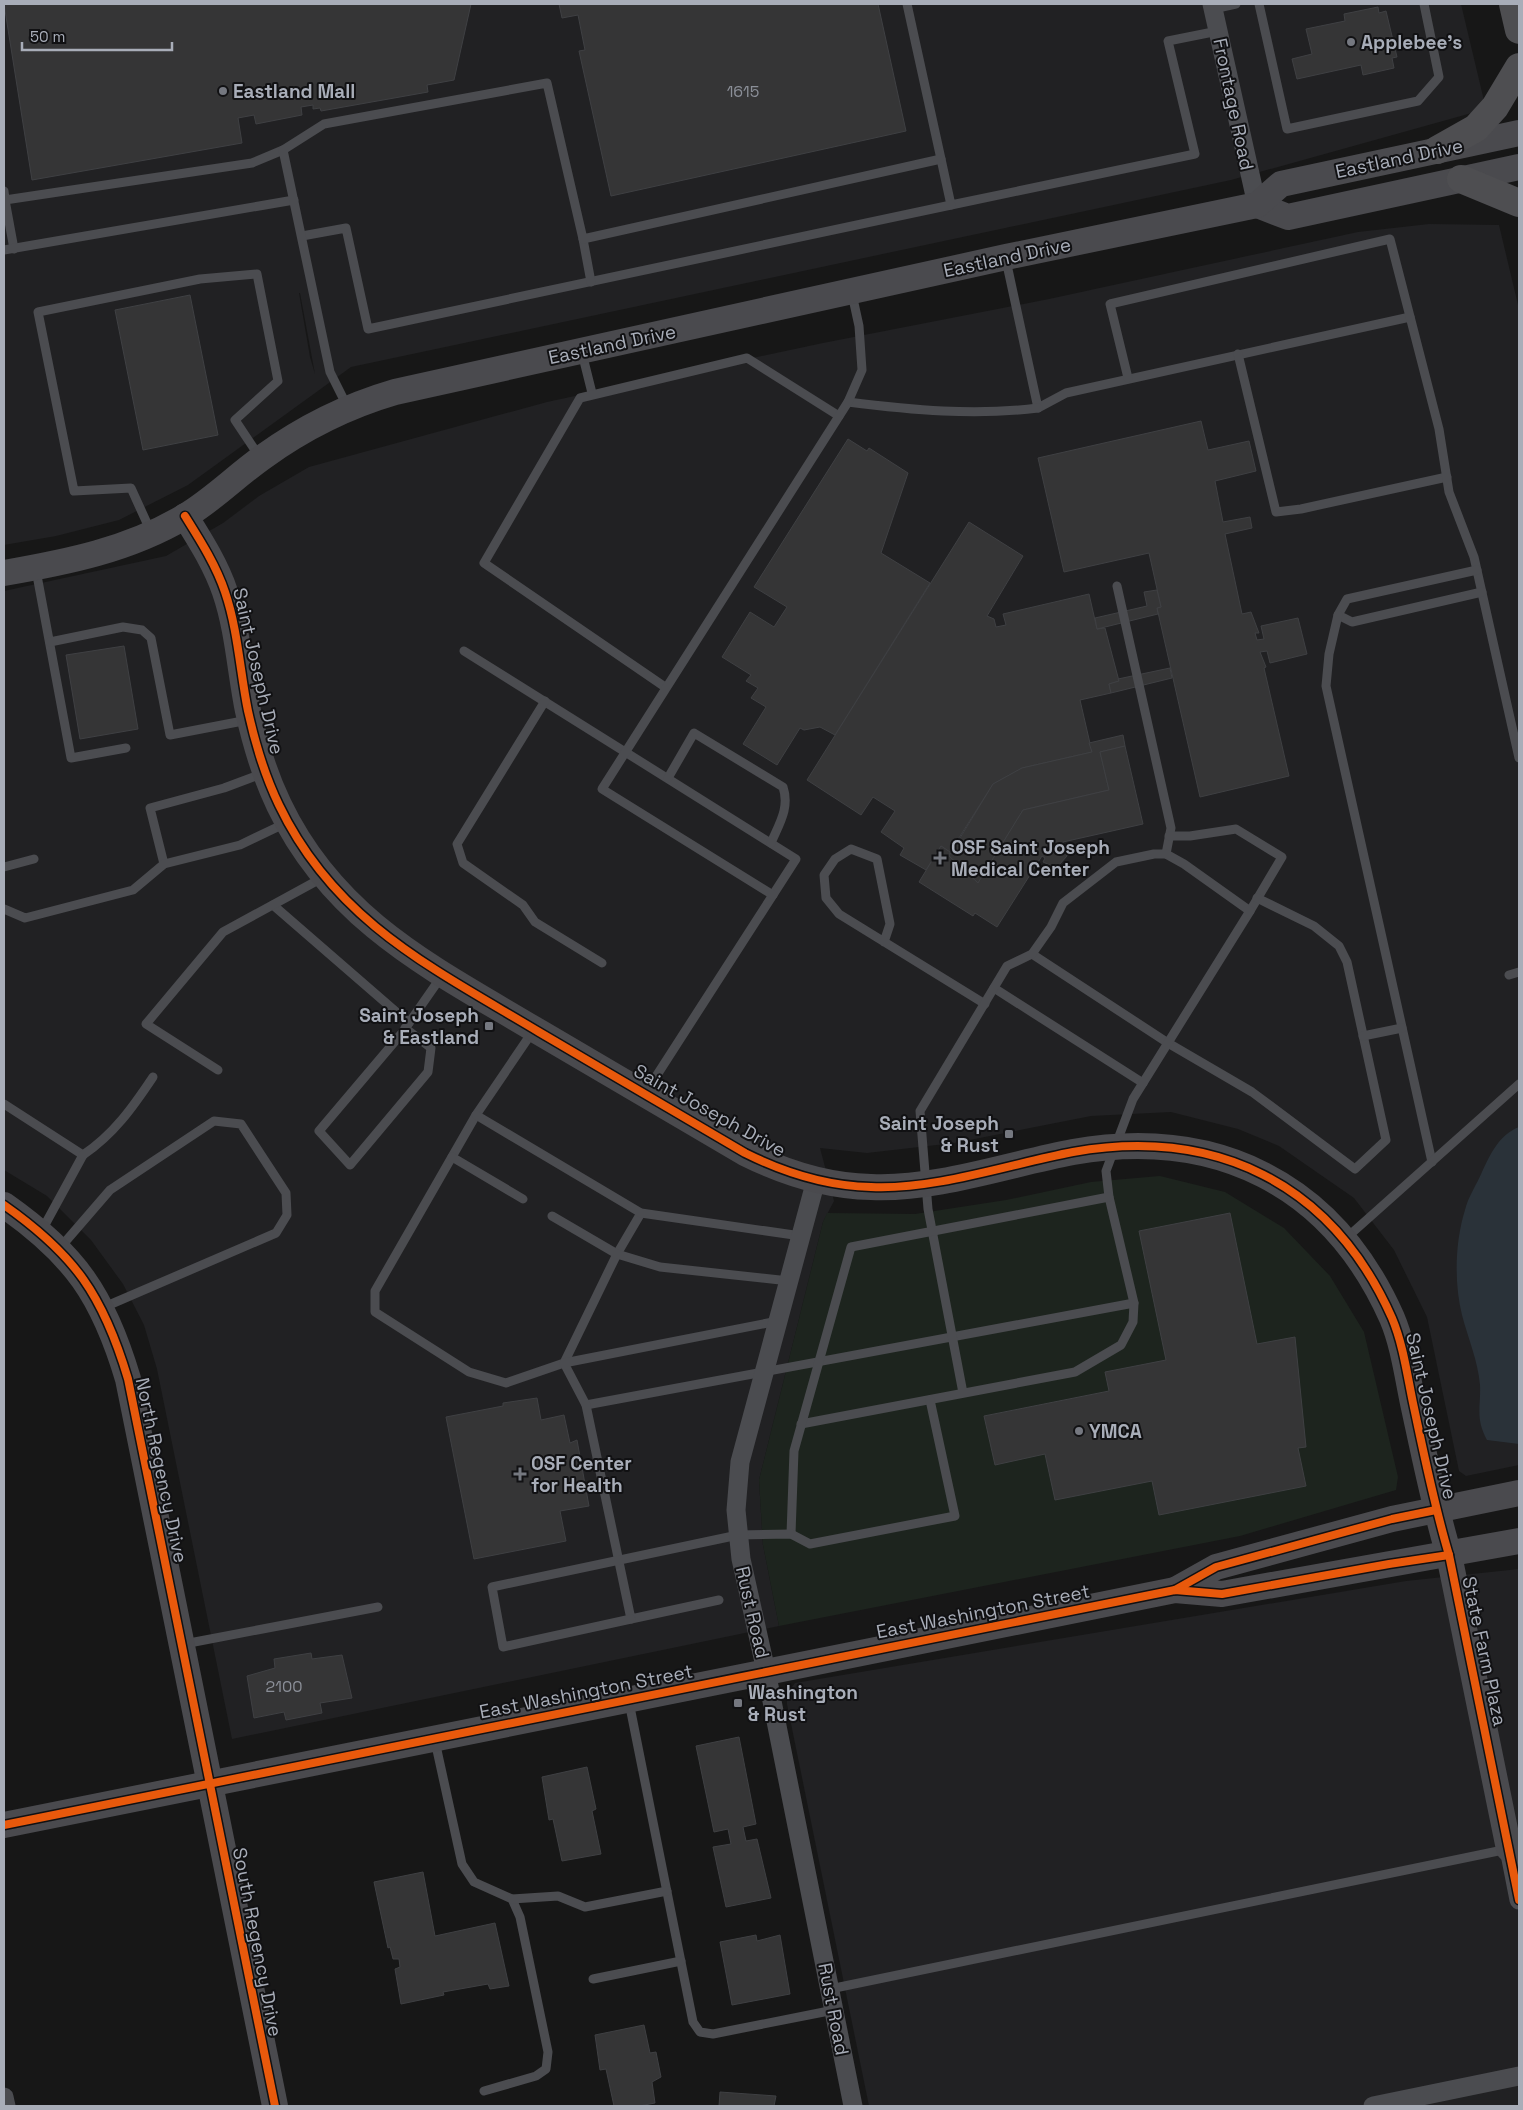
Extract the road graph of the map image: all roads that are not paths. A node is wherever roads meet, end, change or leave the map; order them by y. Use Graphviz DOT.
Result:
graph roads {
  1 [pos="907,4"];
  2 [pos="1236,4"];
  3 [pos="1259,4"];
  4 [pos="1424,4"];
  5 [pos="1513,4"];
  6 [pos="1213,6"];
  7 [pos="1519,30"];
  8 [pos="1218,31"];
  9 [pos="1519,67"];
  10 [pos="1519,133"];
  11 [pos="283,150"];
  12 [pos="1437,150"];
  13 [pos="941,159"];
  14 [pos="1519,167"];
  15 [pos="1461,179"];
  16 [pos="5,196"];
  17 [pos="294,200"];
  18 [pos="1519,203"];
  19 [pos="951,205"];
  20 [pos="1257,205"];
  21 [pos="302,236"];
  22 [pos="583,239"];
  23 [pos="14,248"];
  24 [pos="4,250"];
  25 [pos="1006,257"];
  26 [pos="591,282"];
  27 [pos="852,291"];
  28 [pos="1410,317"];
  29 [pos="582,350"];
  30 [pos="1238,354"];
  31 [pos="1128,378"];
  32 [pos="592,393"];
  33 [pos="848,402"];
  34 [pos="348,408"];
  35 [pos="1038,408"];
  36 [pos="839,416"];
  37 [pos="261,458"];
  38 [pos="1447,477"];
  39 [pos="185,516"];
  40 [pos="152,534"];
  41 [pos="36,568"];
  42 [pos="1477,570"];
  43 [pos="4,573"];
  44 [pos="1117,586"];
  45 [pos="1482,592"];
  46 [pos="1338,615"];
  47 [pos="50,642"];
  48 [pos="464,651"];
  49 [pos="665,687"];
  50 [pos="545,701"];
  51 [pos="250,719"];
  52 [pos="126,748"];
  53 [pos="624,751"];
  54 [pos="1519,758"];
  55 [pos="267,772"];
  56 [pos="668,778"];
  57 [pos="288,822"];
  58 [pos="1169,836"];
  59 [pos="772,843"];
  60 [pos="1166,854"];
  61 [pos="34,859"];
  62 [pos="164,864"];
  63 [pos="4,868"];
  64 [pos="324,877"];
  65 [pos="773,895"];
  66 [pos="1256,898"];
  67 [pos="273,905"];
  68 [pos="4,910"];
  69 [pos="1250,911"];
  70 [pos="884,942"];
  71 [pos="1032,954"];
  72 [pos="602,963"];
  73 [pos="1519,972"];
  74 [pos="443,974"];
  75 [pos="1509,975"];
  76 [pos="994,988"];
  77 [pos="985,1004"];
  78 [pos="407,1026"];
  79 [pos="1402,1028"];
  80 [pos="535,1029"];
  81 [pos="1363,1036"];
  82 [pos="1168,1043"];
  83 [pos="218,1070"];
  84 [pos="153,1076"];
  85 [pos="1144,1083"];
  86 [pos="1519,1084"];
  87 [pos="645,1094"];
  88 [pos="4,1104"];
  89 [pos="476,1115"];
  90 [pos="1114,1146"];
  91 [pos="83,1155"];
  92 [pos="452,1157"];
  93 [pos="1432,1162"];
  94 [pos="816,1180"];
  95 [pos="928,1182"];
  96 [pos="1109,1196"];
  97 [pos="523,1199"];
  98 [pos="4,1205"];
  99 [pos="641,1213"];
  100 [pos="552,1216"];
  101 [pos="932,1231"];
  102 [pos="801,1236"];
  103 [pos="1344,1240"];
  104 [pos="50,1241"];
  105 [pos="617,1254"];
  106 [pos="789,1280"];
  107 [pos="1134,1303"];
  108 [pos="102,1308"];
  109 [pos="778,1321"];
  110 [pos="952,1337"];
  111 [pos="818,1362"];
  112 [pos="564,1363"];
  113 [pos="764,1372"];
  114 [pos="962,1393"];
  115 [pos="930,1400"];
  116 [pos="586,1405"];
  117 [pos="801,1424"];
  118 [pos="1519,1493"];
  119 [pos="1436,1510"];
  120 [pos="791,1534"];
  121 [pos="738,1535"];
  122 [pos="1519,1541"];
  123 [pos="1448,1555"];
  124 [pos="618,1560"];
  125 [pos="1175,1590"];
  126 [pos="719,1600"];
  127 [pos="378,1607"];
  128 [pos="631,1619"];
  129 [pos="181,1644"];
  130 [pos="766,1671"];
  131 [pos="628,1699"];
  132 [pos="435,1738"];
  133 [pos="209,1783"];
  134 [pos="4,1824"];
  135 [pos="1514,1848"];
  136 [pos="667,1891"];
  137 [pos="512,1898"];
  138 [pos="1519,1900"];
  139 [pos="681,1961"];
  140 [pos="593,1979"];
  141 [pos="830,1989"];
  142 [pos="834,2010"];
  143 [pos="1519,2076"];
  144 [pos="484,2090"];
  145 [pos="4,2097"];
  146 [pos="1434,2100"];
  147 [pos="6,2106"];
  148 [pos="275,2106"];
  149 [pos="853,2106"];
  150 [pos="1373,2106"];
  1 -- 13 [label="lane"];
  2 -- 6 [label="lane"];
  3 -- 4 [label="lane"];
  5 -- 7 [label="highway"];
  6 -- 8 [label="street, Frontage Road"];
  8 -- 19 [label="lane"];
  8 -- 20 [label="street, Frontage Road"];
  9 -- 12 [label="highway"];
  10 -- 12 [label="main road, Eastland Drive"];
  11 -- 16 [label="lane"];
  11 -- 17 [label="lane"];
  11 -- 22 [label="lane"];
  12 -- 20 [label="main road, Eastland Drive"];
  13 -- 19 [label="lane"];
  13 -- 22 [label="lane"];
  14 -- 15 [label="main road, Eastland Drive"];
  15 -- 18 [label="highway"];
  15 -- 20 [label="main road, Eastland Drive"];
  16 -- 23 [label="lane"];
  17 -- 21 [label="lane"];
  17 -- 23 [label="lane"];
  19 -- 26 [label="lane"];
  20 -- 25 [label="main road, Eastland Drive"];
  21 -- 26 [label="lane"];
  21 -- 34 [label="lane"];
  22 -- 26 [label="lane"];
  23 -- 24 [label="lane"];
  25 -- 27 [label="main road, Eastland Drive"];
  25 -- 35 [label="lane"];
  27 -- 29 [label="main road, Eastland Drive"];
  27 -- 33 [label="lane"];
  28 -- 30 [label="lane"];
  28 -- 31 [label="lane"];
  28 -- 38 [label="lane"];
  29 -- 32 [label="lane"];
  29 -- 34 [label="main road, Eastland Drive"];
  30 -- 31 [label="lane"];
  30 -- 38 [label="lane"];
  31 -- 35 [label="lane"];
  32 -- 36 [label="lane"];
  32 -- 49 [label="lane"];
  33 -- 35 [label="lane"];
  33 -- 36 [label="lane"];
  34 -- 37 [label="main road, Eastland Drive"];
  36 -- 49 [label="lane"];
  37 -- 39 [label="main road, Eastland Drive"];
  37 -- 40 [label="lane"];
  38 -- 42 [label="lane"];
  39 -- 40 [label="main road, Eastland Drive"];
  39 -- 51 [label="main road, Saint Joseph Drive"];
  40 -- 41 [label="main road, Eastland Drive"];
  41 -- 43 [label="main road, Eastland Drive"];
  41 -- 47 [label="lane"];
  42 -- 45 [label="lane"];
  42 -- 46 [label="lane"];
  44 -- 58 [label="lane"];
  45 -- 46 [label="lane"];
  45 -- 54 [label="lane"];
  46 -- 79 [label="lane"];
  47 -- 51 [label="lane"];
  47 -- 52 [label="lane"];
  48 -- 50 [label="lane"];
  49 -- 53 [label="lane"];
  50 -- 53 [label="lane"];
  50 -- 72 [label="lane"];
  51 -- 55 [label="main road, Saint Joseph Drive"];
  53 -- 56 [label="lane"];
  53 -- 65 [label="lane"];
  55 -- 57 [label="main road, Saint Joseph Drive"];
  55 -- 62 [label="lane"];
  56 -- 59 [label="lane"];
  56 -- 59 [label="lane"];
  57 -- 62 [label="lane"];
  57 -- 64 [label="main road, Saint Joseph Drive"];
  58 -- 60 [label="lane"];
  58 -- 66 [label="lane"];
  59 -- 65 [label="lane"];
  60 -- 69 [label="lane"];
  60 -- 71 [label="lane"];
  61 -- 63 [label="lane"];
  62 -- 68 [label="lane"];
  64 -- 67 [label="lane"];
  64 -- 74 [label="main road, Saint Joseph Drive"];
  65 -- 87 [label="lane"];
  66 -- 69 [label="lane"];
  66 -- 81 [label="lane"];
  67 -- 78 [label="lane"];
  67 -- 83 [label="lane"];
  69 -- 82 [label="lane"];
  70 -- 70 [label="lane"];
  70 -- 77 [label="lane"];
  71 -- 76 [label="lane"];
  71 -- 82 [label="lane"];
  73 -- 75 [label="lane"];
  74 -- 78 [label="lane"];
  74 -- 80 [label="main road, Saint Joseph Drive"];
  76 -- 77 [label="lane"];
  76 -- 85 [label="lane"];
  77 -- 95 [label="lane"];
  78 -- 78 [label="lane"];
  79 -- 81 [label="lane"];
  79 -- 93 [label="lane"];
  80 -- 87 [label="main road, Saint Joseph Drive"];
  80 -- 89 [label="lane"];
  81 -- 82 [label="lane"];
  82 -- 85 [label="lane"];
  84 -- 91 [label="lane"];
  85 -- 90 [label="lane"];
  86 -- 93 [label="lane"];
  87 -- 94 [label="main road, Saint Joseph Drive"];
  88 -- 91 [label="lane"];
  89 -- 92 [label="lane"];
  89 -- 99 [label="lane"];
  90 -- 95 [label="main road, Saint Joseph Drive"];
  90 -- 96 [label="lane"];
  90 -- 103 [label="main road, Saint Joseph Drive"];
  91 -- 104 [label="lane"];
  92 -- 97 [label="lane"];
  92 -- 112 [label="lane"];
  93 -- 103 [label="lane"];
  94 -- 95 [label="main road, Saint Joseph Drive"];
  94 -- 102 [label="street, Rust Road"];
  95 -- 101 [label="lane"];
  96 -- 101 [label="lane"];
  96 -- 107 [label="lane"];
  98 -- 104 [label="main road, North Regency Drive"];
  99 -- 102 [label="lane"];
  99 -- 105 [label="lane"];
  100 -- 105 [label="lane"];
  101 -- 110 [label="lane"];
  101 -- 111 [label="lane"];
  102 -- 106 [label="street, Rust Road"];
  103 -- 119 [label="main road, Saint Joseph Drive"];
  104 -- 108 [label="main road, North Regency Drive"];
  104 -- 108 [label="lane"];
  105 -- 106 [label="lane"];
  105 -- 112 [label="lane"];
  106 -- 109 [label="street, Rust Road"];
  107 -- 110 [label="lane"];
  107 -- 114 [label="lane"];
  108 -- 129 [label="main road, North Regency Drive"];
  109 -- 112 [label="lane"];
  109 -- 113 [label="street, Rust Road"];
  110 -- 111 [label="lane"];
  110 -- 114 [label="lane"];
  111 -- 113 [label="lane"];
  111 -- 117 [label="lane"];
  112 -- 116 [label="lane"];
  113 -- 116 [label="lane"];
  113 -- 121 [label="street, Rust Road"];
  114 -- 115 [label="lane"];
  115 -- 117 [label="lane"];
  115 -- 120 [label="lane"];
  116 -- 124 [label="lane"];
  117 -- 120 [label="lane"];
  118 -- 119 [label="main road, East Washington Street"];
  119 -- 123 [label="main road, Saint Joseph Drive"];
  119 -- 125 [label="main road, East Washington Street"];
  120 -- 121 [label="lane"];
  121 -- 124 [label="lane"];
  121 -- 130 [label="street, Rust Road"];
  122 -- 123 [label="main road, East Washington Street"];
  123 -- 125 [label="main road, East Washington Street"];
  123 -- 135 [label="main road, State Farm Plaza"];
  124 -- 128 [label="lane"];
  124 -- 128 [label="lane"];
  125 -- 130 [label="main road, East Washington Street"];
  126 -- 128 [label="lane"];
  127 -- 129 [label="lane"];
  129 -- 133 [label="main road, North Regency Drive"];
  130 -- 131 [label="main road, East Washington Street"];
  130 -- 141 [label="street, Rust Road"];
  131 -- 132 [label="main road, East Washington Street"];
  131 -- 136 [label="lane"];
  132 -- 133 [label="main road, East Washington Street"];
  132 -- 137 [label="lane"];
  133 -- 134 [label="main road, East Washington Street"];
  133 -- 148 [label="main road, South Regency Drive"];
  135 -- 138 [label="street, State Farm Plaza"];
  135 -- 141 [label="lane"];
  136 -- 137 [label="lane"];
  136 -- 139 [label="lane"];
  137 -- 144 [label="lane"];
  139 -- 140 [label="lane"];
  139 -- 142 [label="lane"];
  141 -- 142 [label="street, Rust Road"];
  142 -- 149 [label="street, Rust Road"];
  143 -- 146 [label="street"];
  145 -- 147 [label="street"];
  146 -- 150 [label="street"];
}
